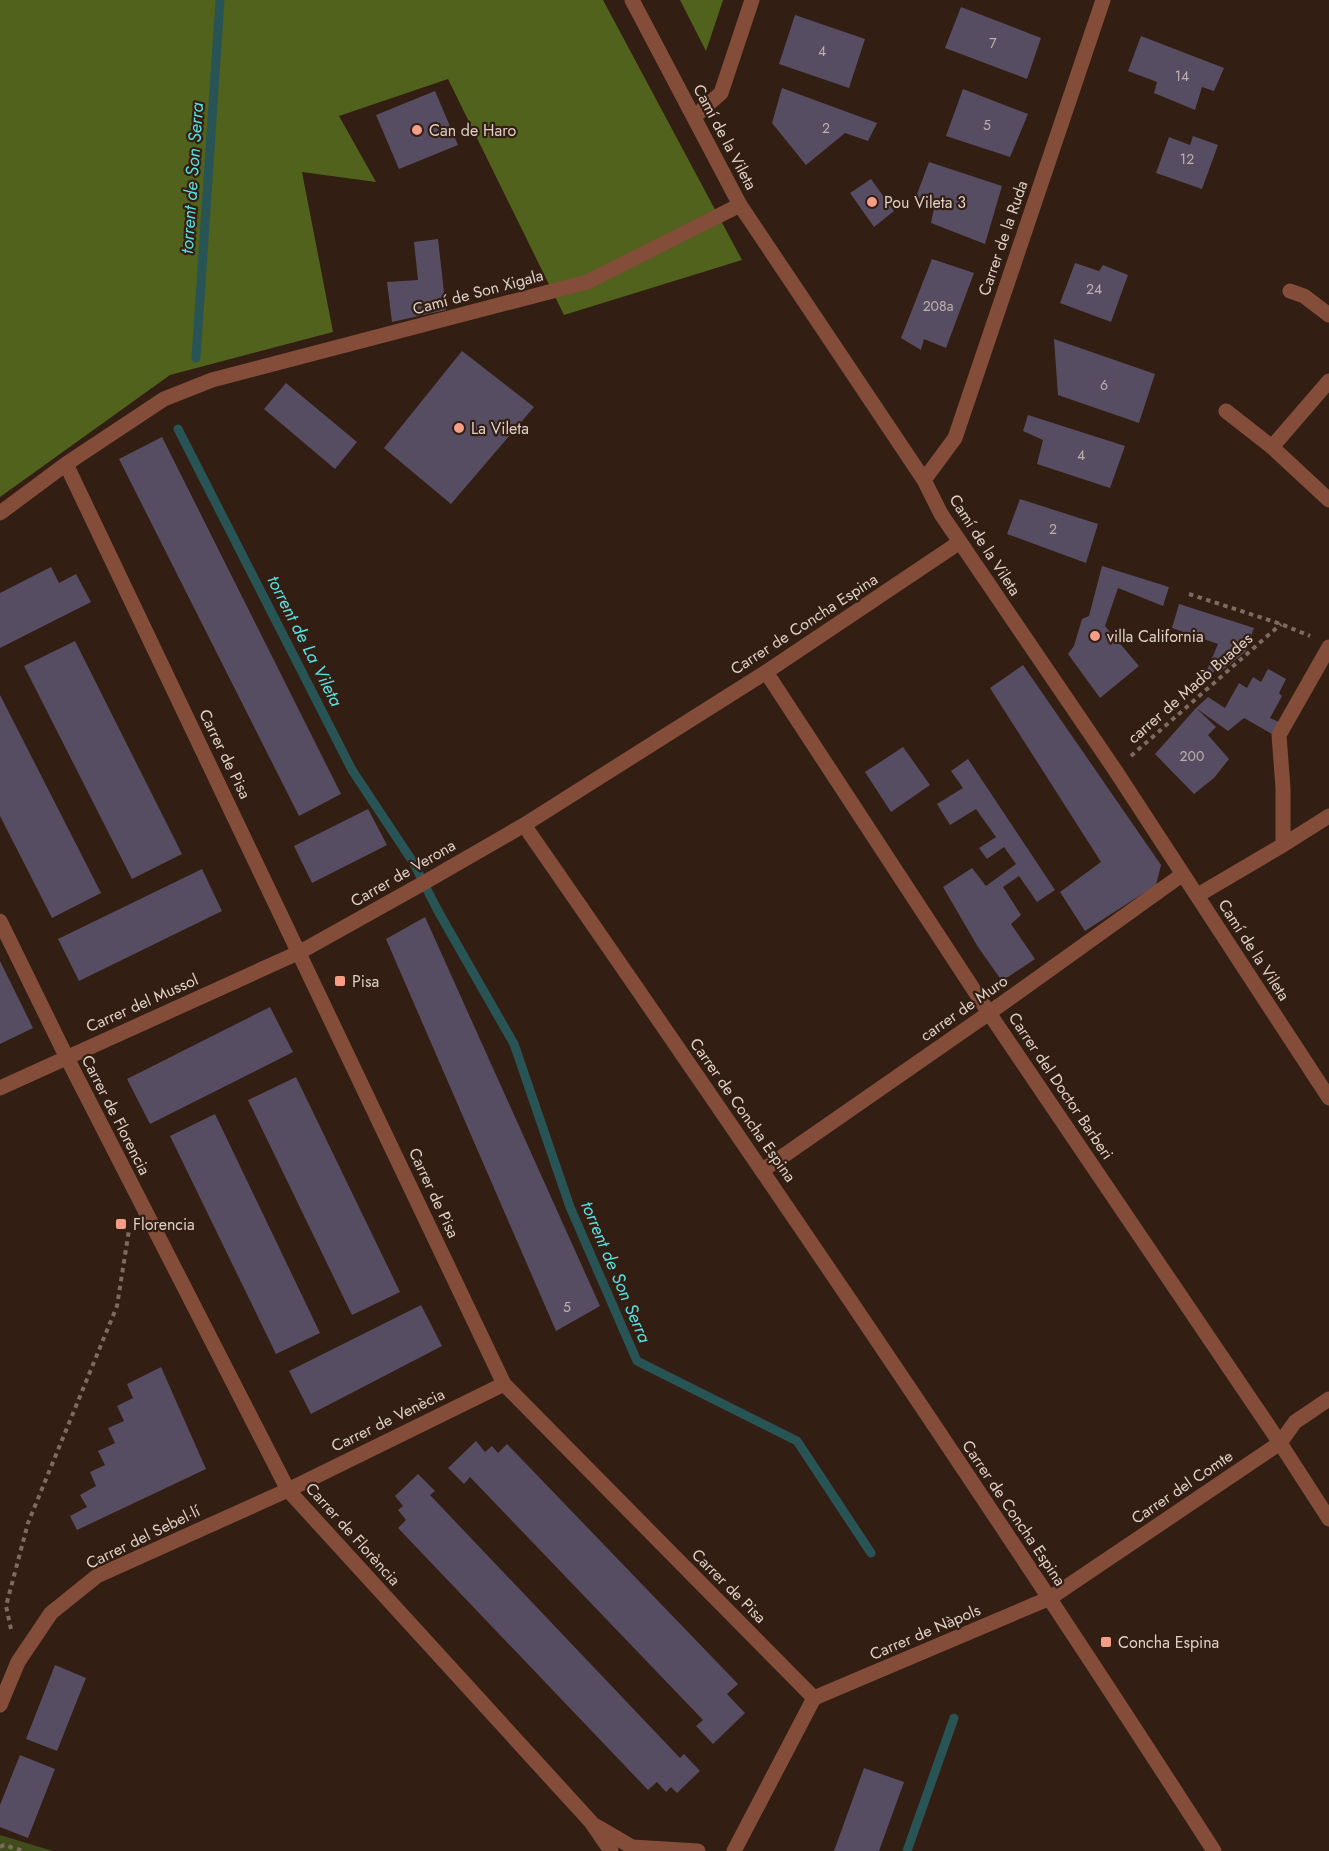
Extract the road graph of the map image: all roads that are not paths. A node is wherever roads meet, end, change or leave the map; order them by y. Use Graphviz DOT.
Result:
graph roads {
  1 [pos="632,0"];
  2 [pos="752,0"];
  3 [pos="1103,0"];
  4 [pos="694,117"];
  5 [pos="740,205"];
  6 [pos="1290,291"];
  7 [pos="1329,315"];
  8 [pos="1329,381"];
  9 [pos="1226,411"];
  10 [pos="1272,447"];
  11 [pos="66,464"];
  12 [pos="924,480"];
  13 [pos="1329,500"];
  14 [pos="0,513"];
  15 [pos="960,542"];
  16 [pos="1329,648"];
  17 [pos="766,672"];
  18 [pos="1329,816"];
  19 [pos="524,825"];
  20 [pos="1283,845"];
  21 [pos="1184,874"];
  22 [pos="1198,896"];
  23 [pos="0,921"];
  24 [pos="300,952"];
  25 [pos="989,1012"];
  26 [pos="66,1056"];
  27 [pos="0,1088"];
  28 [pos="1329,1098"];
  29 [pos="763,1170"];
  30 [pos="137,1194"];
  31 [pos="504,1383"];
  32 [pos="1329,1399"];
  33 [pos="1280,1443"];
  34 [pos="288,1490"];
  35 [pos="1329,1519"];
  36 [pos="1050,1598"];
  37 [pos="814,1698"];
  38 [pos="0,1705"];
  39 [pos="591,1822"];
  40 [pos="611,1851"];
  41 [pos="698,1851"];
  42 [pos="734,1851"];
  43 [pos="1214,1851"];
  1 -- 4 [label="street, Camí de la Vileta"];
  2 -- 4 [label="street"];
  3 -- 12 [label="street, Carrer de la Ruda"];
  4 -- 5 [label="street, Camí de la Vileta"];
  5 -- 11 [label="street, Camí de Son Xigala"];
  5 -- 12 [label="street, Camí de la Vileta"];
  6 -- 7 [label="street"];
  8 -- 10 [label="street"];
  9 -- 10 [label="street"];
  10 -- 13 [label="street"];
  11 -- 14 [label="street, Camí de Son Xigala"];
  11 -- 24 [label="street, Carrer de Pisa"];
  12 -- 15 [label="street, Camí de la Vileta"];
  15 -- 17 [label="street, Carrer de Concha Espina"];
  15 -- 21 [label="street, Camí de la Vileta"];
  16 -- 20 [label="street"];
  17 -- 19 [label="street, Carrer de Concha Espina"];
  17 -- 25 [label="street, Carrer del Doctor Barberi"];
  18 -- 20 [label="street"];
  19 -- 24 [label="street, Carrer de Verona"];
  19 -- 29 [label="street, Carrer de Concha Espina"];
  20 -- 22 [label="street"];
  21 -- 22 [label="street, Camí de la Vileta"];
  21 -- 25 [label="street, carrer de Muro"];
  22 -- 28 [label="street, Camí de la Vileta"];
  23 -- 26 [label="street, Carrer de Florencia"];
  24 -- 26 [label="street, Carrer del Mussol"];
  24 -- 31 [label="street, Carrer de Pisa"];
  25 -- 29 [label="street, carrer de Muro"];
  25 -- 33 [label="street, Carrer del Doctor Barberi"];
  26 -- 27 [label="street, Carrer del Mussol"];
  26 -- 30 [label="street, Carrer de Florencia"];
  29 -- 36 [label="street, Carrer de Concha Espina"];
  30 -- 34 [label="street, Carrer de Florència"];
  31 -- 34 [label="street, Carrer de Venècia"];
  31 -- 37 [label="street, Carrer de Pisa"];
  32 -- 33 [label="street, Carrer del Comte"];
  33 -- 35 [label="street, Carrer del Doctor Barberi"];
  33 -- 36 [label="street, Carrer del Comte"];
  34 -- 38 [label="street, Carrer del Sebel·lí"];
  34 -- 39 [label="street, Carrer de Florència"];
  36 -- 37 [label="street, Carrer de Nàpols"];
  36 -- 43 [label="street, Carrer de Concha Espina"];
  37 -- 42 [label="street"];
  39 -- 40 [label="street, Carrer de Florència"];
  39 -- 41 [label="street"];
}
